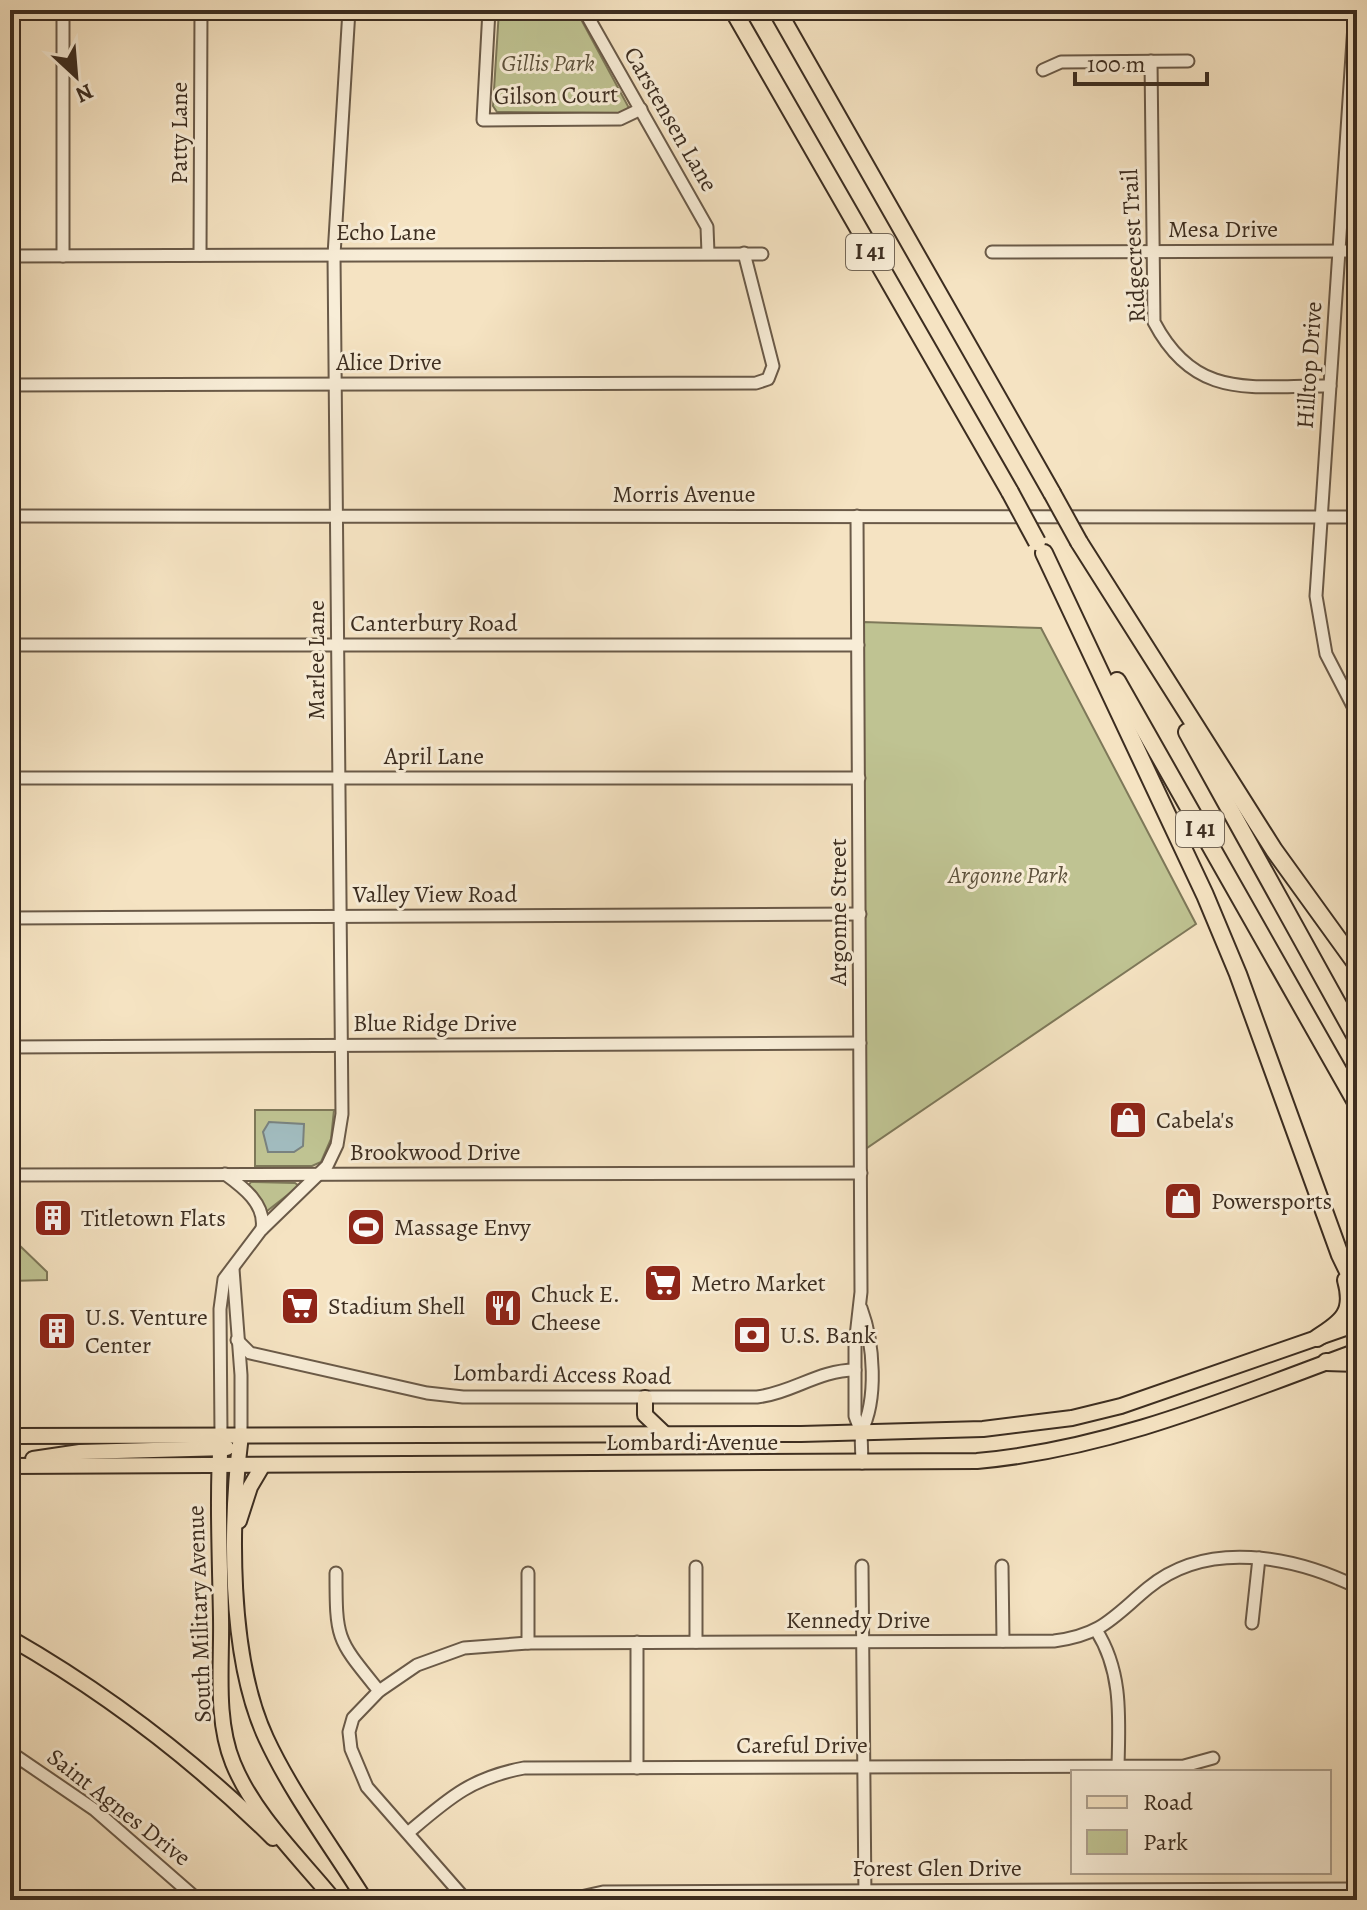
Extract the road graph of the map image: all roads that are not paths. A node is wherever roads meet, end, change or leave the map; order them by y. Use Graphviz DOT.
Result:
graph roads {
  1 [pos="63,10"];
  2 [pos="201,10"];
  3 [pos="349,10"];
  4 [pos="489,10"];
  5 [pos="584,10"];
  6 [pos="733,10"];
  7 [pos="777,10"];
  8 [pos="1355,10"];
  9 [pos="1151,61"];
  10 [pos="1188,61"];
  11 [pos="1043,70"];
  12 [pos="641,109"];
  13 [pos="1151,251"];
  14 [pos="1339,251"];
  15 [pos="1357,251"];
  16 [pos="992,252"];
  17 [pos="708,253"];
  18 [pos="744,253"];
  19 [pos="762,254"];
  20 [pos="200,255"];
  21 [pos="334,255"];
  22 [pos="10,256"];
  23 [pos="63,256"];
  24 [pos="336,384"];
  25 [pos="10,385"];
  26 [pos="1330,386"];
  27 [pos="10,516"];
  28 [pos="337,516"];
  29 [pos="857,516"];
  30 [pos="1321,517"];
  31 [pos="1357,517"];
  32 [pos="1041,548"];
  33 [pos="1119,608"];
  34 [pos="338,644"];
  35 [pos="10,645"];
  36 [pos="858,645"];
  37 [pos="1357,714"];
  38 [pos="339,777"];
  39 [pos="10,778"];
  40 [pos="859,778"];
  41 [pos="860,914"];
  42 [pos="340,917"];
  43 [pos="10,918"];
  44 [pos="1357,965"];
  45 [pos="1357,1039"];
  46 [pos="860,1043"];
  47 [pos="340,1046"];
  48 [pos="10,1047"];
  49 [pos="1357,1104"];
  50 [pos="861,1173"];
  51 [pos="225,1174"];
  52 [pos="10,1175"];
  53 [pos="321,1175"];
  54 [pos="261,1230"];
  55 [pos="1340,1255"];
  56 [pos="233,1269"];
  57 [pos="1357,1290"];
  58 [pos="861,1308"];
  59 [pos="1357,1324"];
  60 [pos="1317,1338"];
  61 [pos="237,1340"];
  62 [pos="1357,1351"];
  63 [pos="267,1358"];
  64 [pos="1326,1362"];
  65 [pos="1357,1363"];
  66 [pos="855,1370"];
  67 [pos="241,1375"];
  68 [pos="645,1398"];
  69 [pos="645,1415"];
  70 [pos="861,1432"];
  71 [pos="241,1435"];
  72 [pos="625,1435"];
  73 [pos="666,1435"];
  74 [pos="10,1436"];
  75 [pos="220,1450"];
  76 [pos="862,1463"];
  77 [pos="237,1465"];
  78 [pos="263,1465"];
  79 [pos="10,1466"];
  80 [pos="236,1529"];
  81 [pos="1259,1558"];
  82 [pos="862,1566"];
  83 [pos="1002,1566"];
  84 [pos="696,1567"];
  85 [pos="336,1573"];
  86 [pos="528,1573"];
  87 [pos="1357,1587"];
  88 [pos="1252,1623"];
  89 [pos="1096,1630"];
  90 [pos="10,1638"];
  91 [pos="1003,1641"];
  92 [pos="637,1642"];
  93 [pos="696,1642"];
  94 [pos="863,1642"];
  95 [pos="528,1643"];
  96 [pos="222,1663"];
  97 [pos="243,1663"];
  98 [pos="379,1691"];
  99 [pos="10,1752"];
  100 [pos="1213,1758"];
  101 [pos="864,1767"];
  102 [pos="1118,1767"];
  103 [pos="637,1768"];
  104 [pos="409,1832"];
  105 [pos="295,1851"];
  106 [pos="1357,1889"];
  107 [pos="10,1893"];
  108 [pos="865,1895"];
  109 [pos="19,1900"];
  110 [pos="198,1900"];
  111 [pos="334,1900"];
  112 [pos="365,1900"];
  113 [pos="466,1900"];
  114 [pos="567,1900"];
  1 -- 23 [label="street"];
  2 -- 20 [label="street, Patty Lane"];
  3 -- 21 [label="street, Marlee Lane"];
  4 -- 12 [label="street, Gilson Court"];
  5 -- 12 [label="street, Carstensen Lane"];
  6 -- 32 [label="highway, I 41, bridge"];
  7 -- 33 [label="highway, I 41, bridge"];
  8 -- 14 [label="street, Hilltop Drive"];
  9 -- 10 [label="street"];
  9 -- 11 [label="street"];
  9 -- 13 [label="street, Ridgecrest Trail"];
  12 -- 17 [label="street, Carstensen Lane"];
  13 -- 14 [label="street, Mesa Drive"];
  13 -- 16 [label="street, Mesa Drive"];
  13 -- 26 [label="street, Ridgecrest Trail"];
  14 -- 15 [label="street, Mesa Drive"];
  14 -- 26 [label="street, Hilltop Drive"];
  17 -- 18 [label="street, Echo Lane"];
  17 -- 21 [label="street, Echo Lane"];
  18 -- 19 [label="street, Echo Lane"];
  18 -- 24 [label="street, Alice Drive"];
  20 -- 21 [label="street, Echo Lane"];
  20 -- 23 [label="street, Echo Lane"];
  21 -- 24 [label="street, Marlee Lane"];
  22 -- 23 [label="street, Echo Lane"];
  24 -- 25 [label="street, Alice Drive"];
  24 -- 28 [label="street, Marlee Lane"];
  26 -- 30 [label="street, Hilltop Drive"];
  27 -- 28 [label="street, Morris Avenue"];
  28 -- 29 [label="street, Morris Avenue"];
  28 -- 34 [label="street, Marlee Lane"];
  29 -- 30 [label="street, Morris Avenue"];
  29 -- 36 [label="street, Argonne Street"];
  30 -- 31 [label="street, Morris Avenue"];
  30 -- 37 [label="street, Hilltop Drive"];
  32 -- 49 [label="highway, I 41"];
  32 -- 55 [label="highway"];
  33 -- 44 [label="highway"];
  33 -- 45 [label="highway, I 41"];
  34 -- 35 [label="street, Canterbury Road"];
  34 -- 36 [label="street, Canterbury Road"];
  34 -- 38 [label="street, Marlee Lane"];
  36 -- 40 [label="street, Argonne Street"];
  38 -- 39 [label="street, April Lane"];
  38 -- 40 [label="street, April Lane"];
  38 -- 42 [label="street, Marlee Lane"];
  40 -- 41 [label="street, Argonne Street"];
  41 -- 42 [label="street, Valley View Road"];
  41 -- 46 [label="street, Argonne Street"];
  42 -- 43 [label="street, Valley View Road"];
  42 -- 47 [label="street, Marlee Lane"];
  46 -- 47 [label="street, Blue Ridge Drive"];
  46 -- 50 [label="street, Argonne Street"];
  47 -- 48 [label="street, Blue Ridge Drive"];
  47 -- 53 [label="street, Marlee Lane"];
  50 -- 53 [label="street, Brookwood Drive"];
  50 -- 58 [label="street, Argonne Street"];
  51 -- 52 [label="street, Brookwood Drive"];
  51 -- 53 [label="street, Brookwood Drive"];
  51 -- 54 [label="street"];
  53 -- 54 [label="street, Marlee Lane"];
  54 -- 56 [label="street, Marlee Lane"];
  55 -- 57 [label="highway"];
  55 -- 60 [label="highway"];
  56 -- 61 [label="street"];
  56 -- 75 [label="street, Marlee Lane"];
  58 -- 66 [label="street, Argonne Street"];
  58 -- 70 [label="street, Argonne Street"];
  59 -- 60 [label="main road, Lombardi Avenue"];
  60 -- 70 [label="main road, Lombardi Avenue"];
  61 -- 63 [label="street, Lombardi Access Road"];
  61 -- 67 [label="street"];
  62 -- 64 [label="main road, Lombardi Avenue"];
  63 -- 67 [label="street"];
  63 -- 68 [label="street, Lombardi Access Road"];
  64 -- 65 [label="highway"];
  64 -- 76 [label="main road, Lombardi Avenue"];
  66 -- 68 [label="street, Lombardi Access Road"];
  66 -- 70 [label="street, Argonne Street"];
  67 -- 71 [label="street"];
  68 -- 69 [label="main road"];
  69 -- 72 [label="main road"];
  69 -- 73 [label="main road"];
  70 -- 73 [label="main road, Lombardi Avenue"];
  70 -- 76 [label="street, Argonne Street"];
  71 -- 72 [label="main road, Lombardi Avenue"];
  71 -- 75 [label="main road"];
  71 -- 77 [label="main road, South Military Avenue"];
  72 -- 73 [label="main road, Lombardi Avenue"];
  74 -- 75 [label="main road, Lombardi Avenue"];
  75 -- 77 [label="main road, Lombardi Avenue"];
  75 -- 79 [label="main road, Lombardi Avenue"];
  75 -- 96 [label="main road, South Military Avenue"];
  76 -- 78 [label="main road, Lombardi Avenue"];
  77 -- 78 [label="main road, Lombardi Avenue"];
  77 -- 80 [label="main road, South Military Avenue"];
  78 -- 80 [label="main road"];
  80 -- 97 [label="main road, South Military Avenue"];
  81 -- 87 [label="street, Kennedy Drive"];
  81 -- 88 [label="street"];
  81 -- 89 [label="street, Kennedy Drive"];
  82 -- 94 [label="street"];
  83 -- 91 [label="street"];
  84 -- 93 [label="street"];
  85 -- 98 [label="street"];
  86 -- 95 [label="street"];
  89 -- 91 [label="street, Kennedy Drive"];
  89 -- 102 [label="street"];
  90 -- 105 [label="main road"];
  91 -- 94 [label="street, Kennedy Drive"];
  92 -- 93 [label="street, Kennedy Drive"];
  92 -- 95 [label="street, Kennedy Drive"];
  92 -- 103 [label="street"];
  93 -- 94 [label="street, Kennedy Drive"];
  94 -- 101 [label="street"];
  95 -- 98 [label="street, Kennedy Drive"];
  96 -- 97 [label="street"];
  96 -- 105 [label="main road, South Military Avenue"];
  97 -- 112 [label="main road, South Military Avenue"];
  98 -- 104 [label="street, Kennedy Drive"];
  99 -- 110 [label="street, Saint Agnes Drive"];
  100 -- 102 [label="street, Careful Drive"];
  101 -- 102 [label="street, Careful Drive"];
  101 -- 103 [label="street, Careful Drive"];
  101 -- 108 [label="street"];
  103 -- 104 [label="street, Careful Drive"];
  104 -- 113 [label="street"];
  105 -- 111 [label="main road, South Military Avenue"];
  106 -- 108 [label="street, Forest Glen Drive"];
  107 -- 109 [label="street"];
  108 -- 114 [label="street, Forest Glen Drive"];
}
